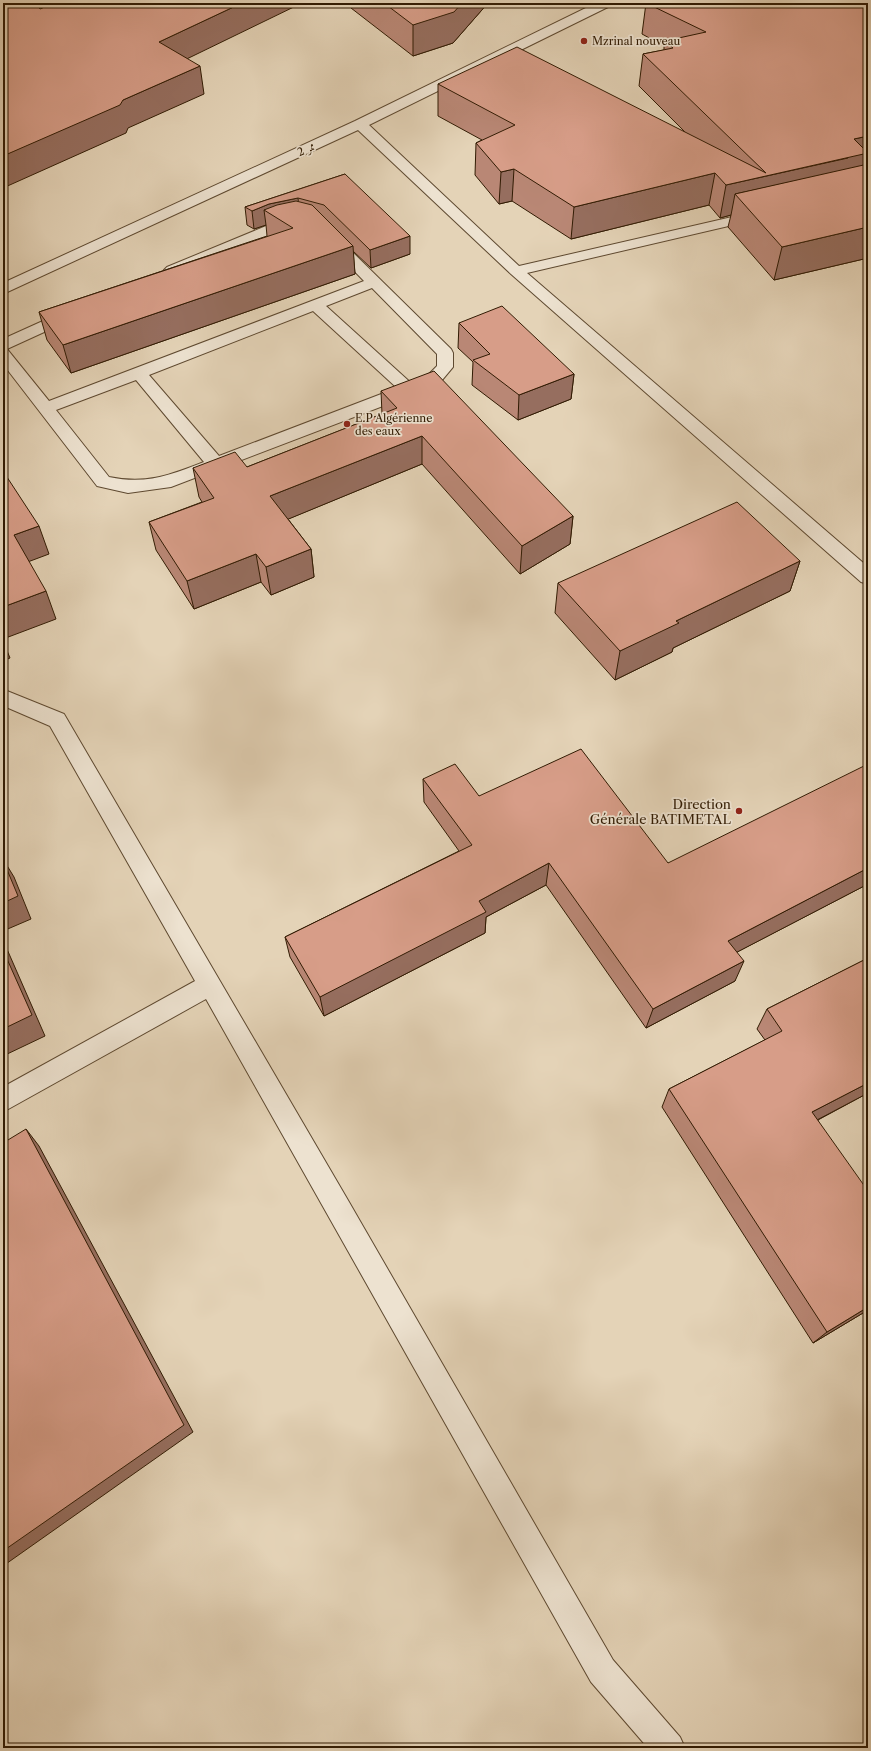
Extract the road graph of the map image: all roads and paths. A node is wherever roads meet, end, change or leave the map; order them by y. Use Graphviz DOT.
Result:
graph roads {
  1 [pos="606,3"];
  2 [pos="360,124"];
  3 [pos="768,212"];
  4 [pos="307,224"];
  5 [pos="325,233"];
  6 [pos="516,271"];
  7 [pos="160,276"];
  8 [pos="374,282"];
  9 [pos="3,289"];
  10 [pos="316,305"];
  11 [pos="88,307"];
  12 [pos="3,345"];
  13 [pos="3,353"];
  14 [pos="138,373"];
  15 [pos="409,390"];
  16 [pos="46,408"];
  17 [pos="216,464"];
  18 [pos="868,577"];
  19 [pos="3,700"];
  20 [pos="210,985"];
  21 [pos="3,1100"];
  22 [pos="669,1748"];
  1 -- 2 [label="lane, ممر 2"];
  2 -- 6 [label="lane"];
  2 -- 9 [label="lane, ممر 2"];
  3 -- 6 [label="lane"];
  4 -- 7 [label="lane"];
  5 -- 8 [label="lane"];
  6 -- 18 [label="lane"];
  8 -- 10 [label="lane"];
  8 -- 15 [label="lane"];
  10 -- 14 [label="lane"];
  10 -- 15 [label="lane"];
  11 -- 12 [label="lane"];
  13 -- 16 [label="lane"];
  14 -- 16 [label="lane"];
  14 -- 17 [label="lane"];
  15 -- 17 [label="lane"];
  16 -- 17 [label="lane"];
  19 -- 20 [label="lane"];
  20 -- 21 [label="lane"];
  20 -- 22 [label="lane"];
}
